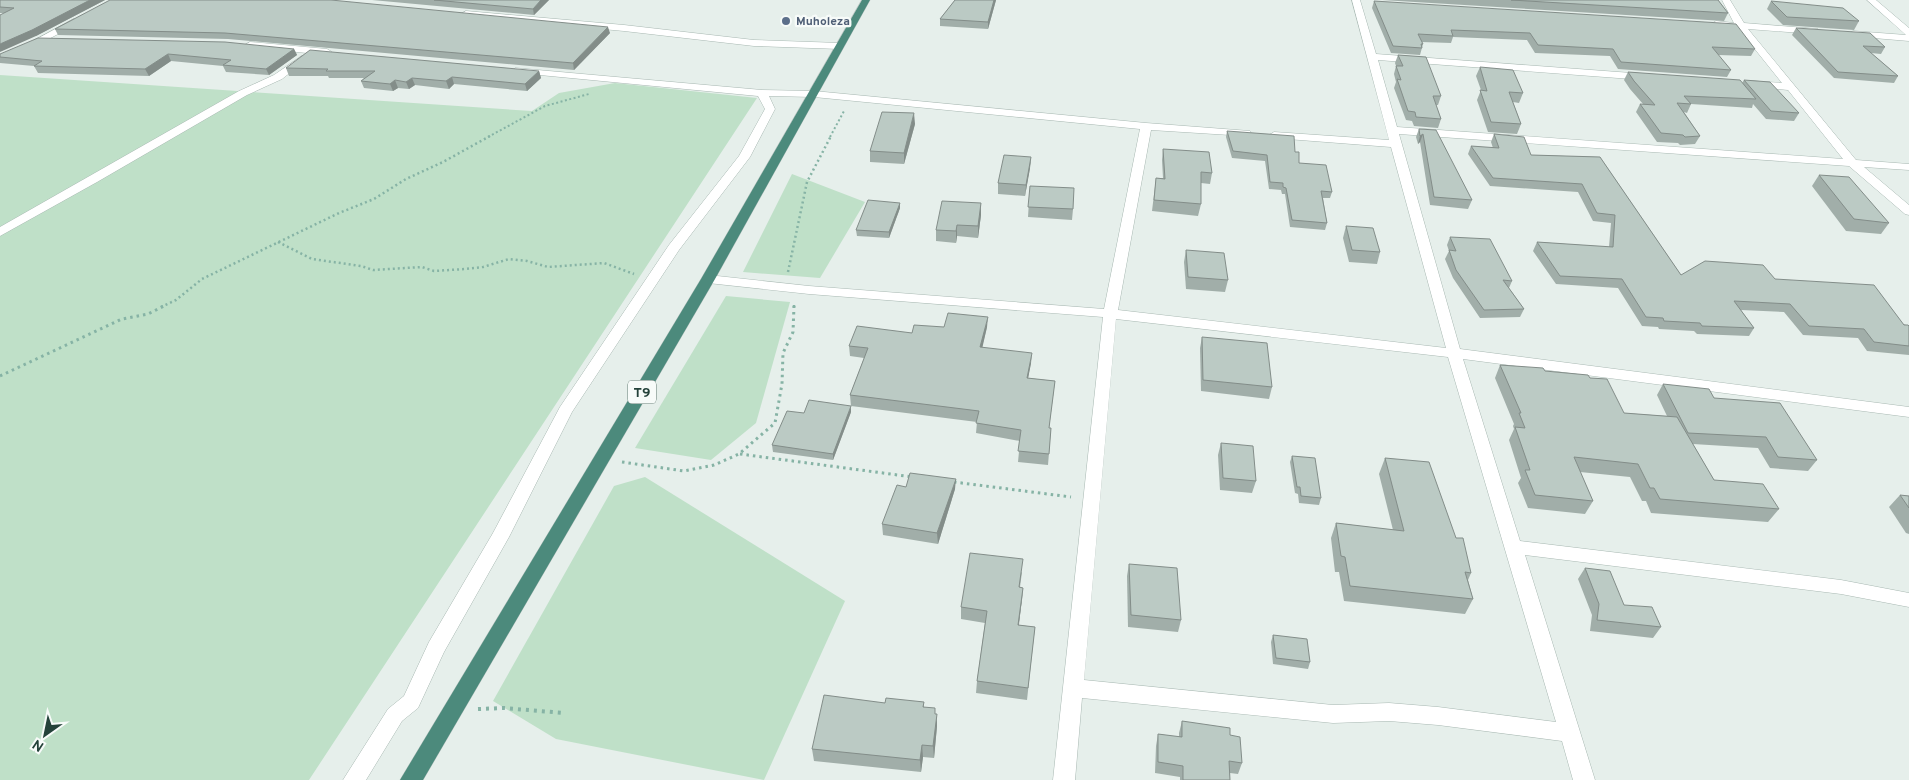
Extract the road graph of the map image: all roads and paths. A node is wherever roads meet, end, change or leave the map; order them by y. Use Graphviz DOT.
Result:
graph roads {
  1 [pos="866,0"];
  2 [pos="1726,0"];
  3 [pos="1871,0"];
  4 [pos="1360,2"];
  5 [pos="458,13"];
  6 [pos="83,17"];
  7 [pos="1702,24"];
  8 [pos="1741,26"];
  9 [pos="1820,32"];
  10 [pos="1840,33"];
  11 [pos="1909,33"];
  12 [pos="1909,38"];
  13 [pos="59,41"];
  14 [pos="237,45"];
  15 [pos="840,46"];
  16 [pos="311,51"];
  17 [pos="337,53"];
  18 [pos="1372,57"];
  19 [pos="511,69"];
  20 [pos="1660,78"];
  21 [pos="1739,83"];
  22 [pos="1789,87"];
  23 [pos="598,93"];
  24 [pos="762,93"];
  25 [pos="814,94"];
  26 [pos="851,99"];
  27 [pos="1146,126"];
  28 [pos="1394,137"];
  29 [pos="1853,164"];
  30 [pos="1909,168"];
  31 [pos="1909,211"];
  32 [pos="0,232"];
  33 [pos="278,242"];
  34 [pos="708,279"];
  35 [pos="652,281"];
  36 [pos="784,288"];
  37 [pos="1110,314"];
  38 [pos="1454,352"];
  39 [pos="0,376"];
  40 [pos="1909,412"];
  41 [pos="739,454"];
  42 [pos="602,459"];
  43 [pos="916,477"];
  44 [pos="945,481"];
  45 [pos="1092,500"];
  46 [pos="1513,547"];
  47 [pos="1909,600"];
  48 [pos="1074,688"];
  49 [pos="453,710"];
  50 [pos="564,713"];
  51 [pos="1569,733"];
  52 [pos="354,780"];
  53 [pos="411,780"];
  54 [pos="1064,780"];
  55 [pos="1584,780"];
  1 -- 15 [label="highway, T9"];
  2 -- 8 [label="street"];
  3 -- 11 [label="street"];
  4 -- 18 [label="street"];
  5 -- 15 [label="street"];
  6 -- 13 [label="street"];
  7 -- 8 [label="street"];
  8 -- 9 [label="street"];
  8 -- 22 [label="street"];
  10 -- 12 [label="street"];
  14 -- 16 [label="street"];
  15 -- 25 [label="highway, T9"];
  16 -- 17 [label="street"];
  16 -- 32 [label="street"];
  18 -- 20 [label="street"];
  18 -- 28 [label="street"];
  19 -- 24 [label="street"];
  21 -- 22 [label="street"];
  22 -- 29 [label="street"];
  23 -- 33 [label="path"];
  24 -- 25 [label="street"];
  24 -- 35 [label="street"];
  25 -- 26 [label="street"];
  25 -- 34 [label="highway, T9"];
  26 -- 27 [label="street"];
  26 -- 36 [label="path"];
  27 -- 28 [label="street"];
  27 -- 37 [label="street"];
  28 -- 29 [label="street"];
  28 -- 38 [label="street"];
  29 -- 30 [label="street"];
  29 -- 31 [label="street"];
  33 -- 35 [label="path"];
  33 -- 39 [label="path"];
  34 -- 36 [label="street"];
  34 -- 42 [label="highway, T9"];
  35 -- 52 [label="street"];
  36 -- 37 [label="street"];
  36 -- 41 [label="path"];
  37 -- 38 [label="street"];
  37 -- 45 [label="street"];
  38 -- 40 [label="street"];
  38 -- 46 [label="street"];
  41 -- 42 [label="path"];
  41 -- 43 [label="path"];
  42 -- 49 [label="highway, T9"];
  44 -- 45 [label="path"];
  45 -- 48 [label="street"];
  46 -- 47 [label="street"];
  46 -- 51 [label="street"];
  48 -- 51 [label="street"];
  48 -- 54 [label="street"];
  49 -- 50 [label="path"];
  49 -- 53 [label="highway, T9"];
  51 -- 55 [label="street"];
}
